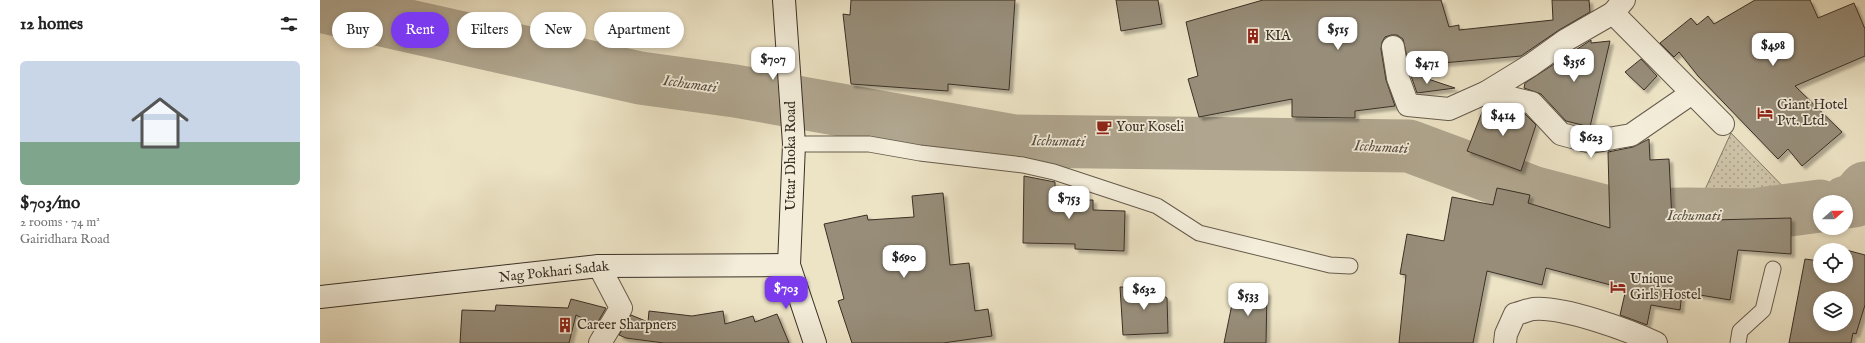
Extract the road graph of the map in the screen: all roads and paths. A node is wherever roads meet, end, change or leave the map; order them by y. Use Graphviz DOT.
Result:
graph roads {
  1 [pos="784,0"];
  2 [pos="1618,7"];
  3 [pos="1393,47"];
  4 [pos="1487,92"];
  5 [pos="1692,93"];
  6 [pos="1723,124"];
  7 [pos="794,144"];
  8 [pos="789,265"];
  9 [pos="599,266"];
  10 [pos="1350,266"];
  11 [pos="1773,269"];
  12 [pos="320,297"];
  13 [pos="600,343"];
  14 [pos="815,343"];
  15 [pos="1505,343"];
  16 [pos="1656,343"];
  17 [pos="1738,343"];
  1 -- 7 [label="street, Uttar Dhoka Road"];
  2 -- 4 [label="street"];
  2 -- 5 [label="street"];
  3 -- 4 [label="street"];
  4 -- 5 [label="street"];
  5 -- 6 [label="street"];
  7 -- 8 [label="street, Uttar Dhoka Road"];
  7 -- 10 [label="lane"];
  8 -- 9 [label="street, Nag Pokhari Sadak"];
  8 -- 14 [label="street"];
  9 -- 12 [label="street, Nag Pokhari Sadak"];
  9 -- 13 [label="street"];
  11 -- 17 [label="lane"];
  15 -- 16 [label="street"];
}
